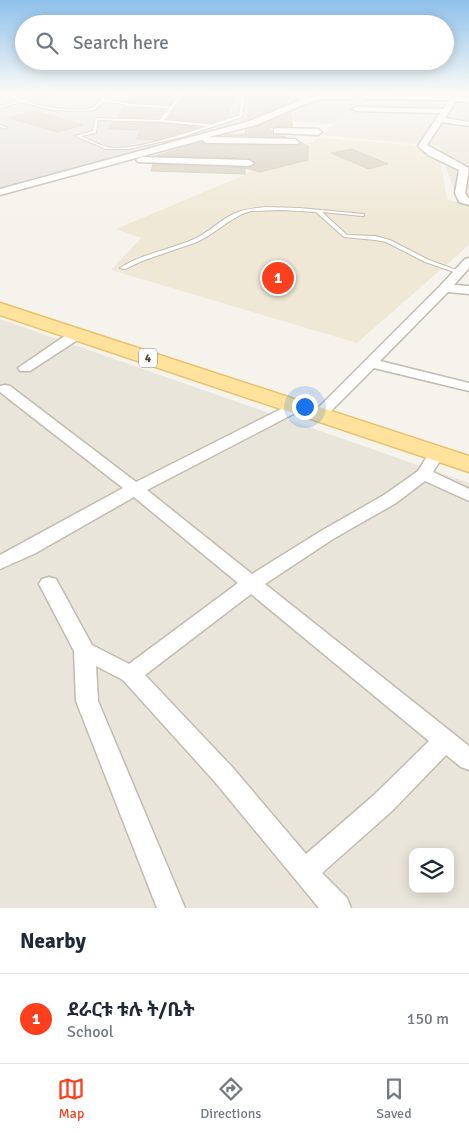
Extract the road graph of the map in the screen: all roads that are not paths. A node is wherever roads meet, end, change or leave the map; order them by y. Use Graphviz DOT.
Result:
graph roads {
  1 [pos="80,135"];
  2 [pos="183,135"];
  3 [pos="207,135"];
  4 [pos="428,135"];
  5 [pos="196,139"];
  6 [pos="294,142"];
  7 [pos="121,159"];
  8 [pos="248,163"];
  9 [pos="0,192"];
  10 [pos="469,202"];
  11 [pos="317,210"];
  12 [pos="362,215"];
  13 [pos="469,261"];
  14 [pos="123,268"];
  15 [pos="459,272"];
  16 [pos="445,288"];
  17 [pos="469,290"];
  18 [pos="0,300"];
  19 [pos="0,309"];
  20 [pos="77,334"];
  21 [pos="370,363"];
  22 [pos="25,368"];
  23 [pos="469,387"];
  24 [pos="5,389"];
  25 [pos="296,407"];
  26 [pos="323,410"];
  27 [pos="469,452"];
  28 [pos="437,453"];
  29 [pos="469,464"];
  30 [pos="424,474"];
  31 [pos="135,489"];
  32 [pos="469,496"];
  33 [pos="0,563"];
  34 [pos="252,583"];
  35 [pos="49,584"];
  36 [pos="85,651"];
  37 [pos="131,674"];
  38 [pos="446,741"];
  39 [pos="469,760"];
  40 [pos="304,872"];
  41 [pos="171,908"];
  42 [pos="337,908"];
  1 -- 2 [label="lane"];
  3 -- 5 [label="street"];
  4 -- 10 [label="street"];
  5 -- 6 [label="street"];
  5 -- 7 [label="street"];
  7 -- 8 [label="street"];
  7 -- 9 [label="street"];
  11 -- 12 [label="lane"];
  11 -- 14 [label="lane"];
  11 -- 15 [label="lane"];
  13 -- 15 [label="street"];
  15 -- 16 [label="street"];
  16 -- 17 [label="street"];
  16 -- 21 [label="street"];
  18 -- 26 [label="main road"];
  19 -- 20 [label="main road, 4"];
  20 -- 22 [label="street"];
  20 -- 25 [label="main road, 4"];
  21 -- 23 [label="street"];
  21 -- 26 [label="street"];
  24 -- 31 [label="street"];
  25 -- 26 [label="main road, 4"];
  25 -- 31 [label="street"];
  26 -- 27 [label="main road"];
  26 -- 28 [label="main road, 4"];
  28 -- 29 [label="main road, 4"];
  28 -- 30 [label="street"];
  30 -- 32 [label="street"];
  30 -- 34 [label="street"];
  31 -- 33 [label="street"];
  31 -- 34 [label="street"];
  34 -- 37 [label="street"];
  34 -- 38 [label="street"];
  35 -- 36 [label="street"];
  36 -- 37 [label="street"];
  36 -- 41 [label="street"];
  37 -- 40 [label="street"];
  38 -- 39 [label="street"];
  38 -- 40 [label="street"];
  40 -- 42 [label="street"];
}
